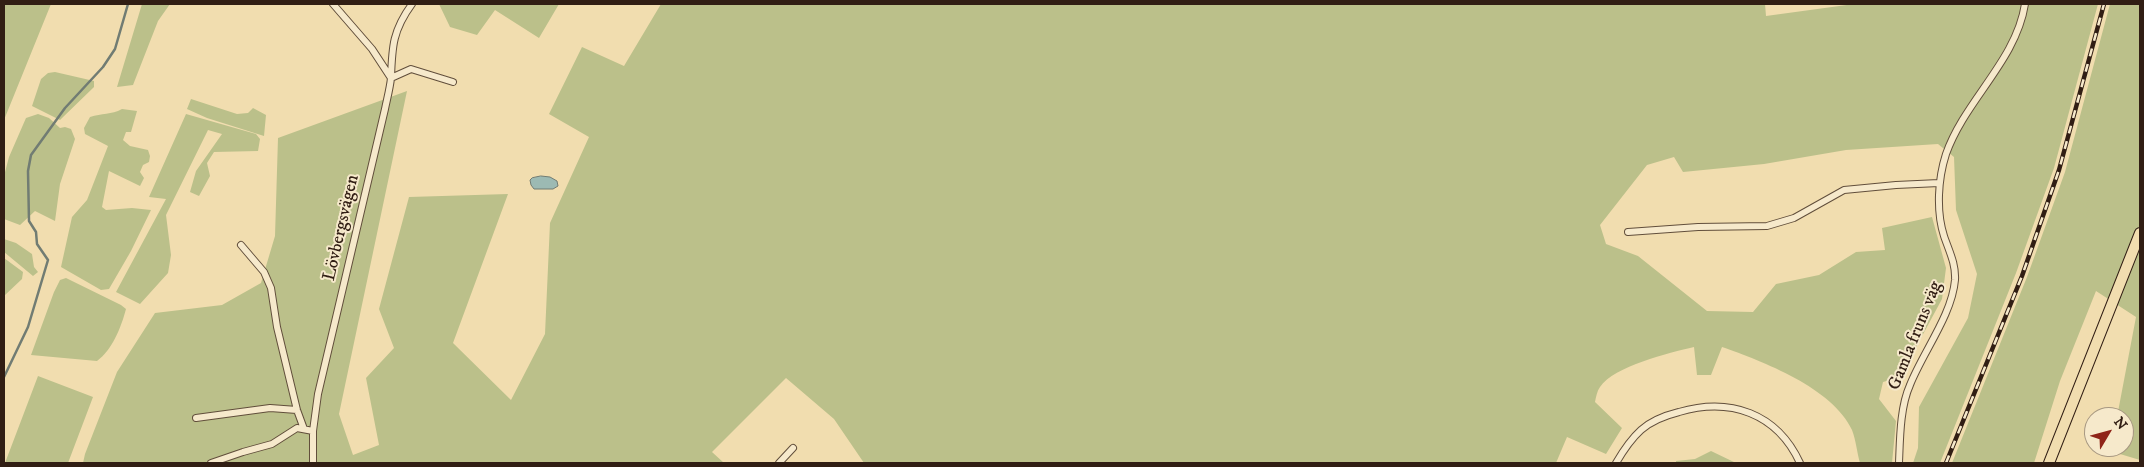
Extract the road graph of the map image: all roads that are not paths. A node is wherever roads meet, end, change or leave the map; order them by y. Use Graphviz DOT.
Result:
graph roads {
  1 [pos="333,4"];
  2 [pos="412,4"];
  3 [pos="2025,4"];
  4 [pos="391,78"];
  5 [pos="453,82"];
  6 [pos="1939,184"];
  7 [pos="1628,232"];
  8 [pos="2140,233"];
  9 [pos="241,245"];
  10 [pos="297,410"];
  11 [pos="196,418"];
  12 [pos="304,429"];
  13 [pos="313,431"];
  14 [pos="793,448"];
  15 [pos="211,463"];
  16 [pos="312,463"];
  17 [pos="779,463"];
  18 [pos="1616,463"];
  19 [pos="1800,463"];
  20 [pos="1898,463"];
  21 [pos="2049,463"];
  1 -- 4 [label="street"];
  2 -- 4 [label="street, Lövbergsvägen"];
  3 -- 6 [label="street, Gamla fruns väg"];
  4 -- 5 [label="street"];
  4 -- 13 [label="street, Lövbergsvägen"];
  6 -- 7 [label="street"];
  6 -- 20 [label="street, Gamla fruns väg"];
  8 -- 21 [label="main road"];
  9 -- 10 [label="street"];
  10 -- 11 [label="street"];
  10 -- 12 [label="street"];
  12 -- 13 [label="street"];
  12 -- 15 [label="street"];
  13 -- 16 [label="street, Lövbergsvägen"];
  14 -- 17 [label="street"];
  18 -- 19 [label="street"];
}
